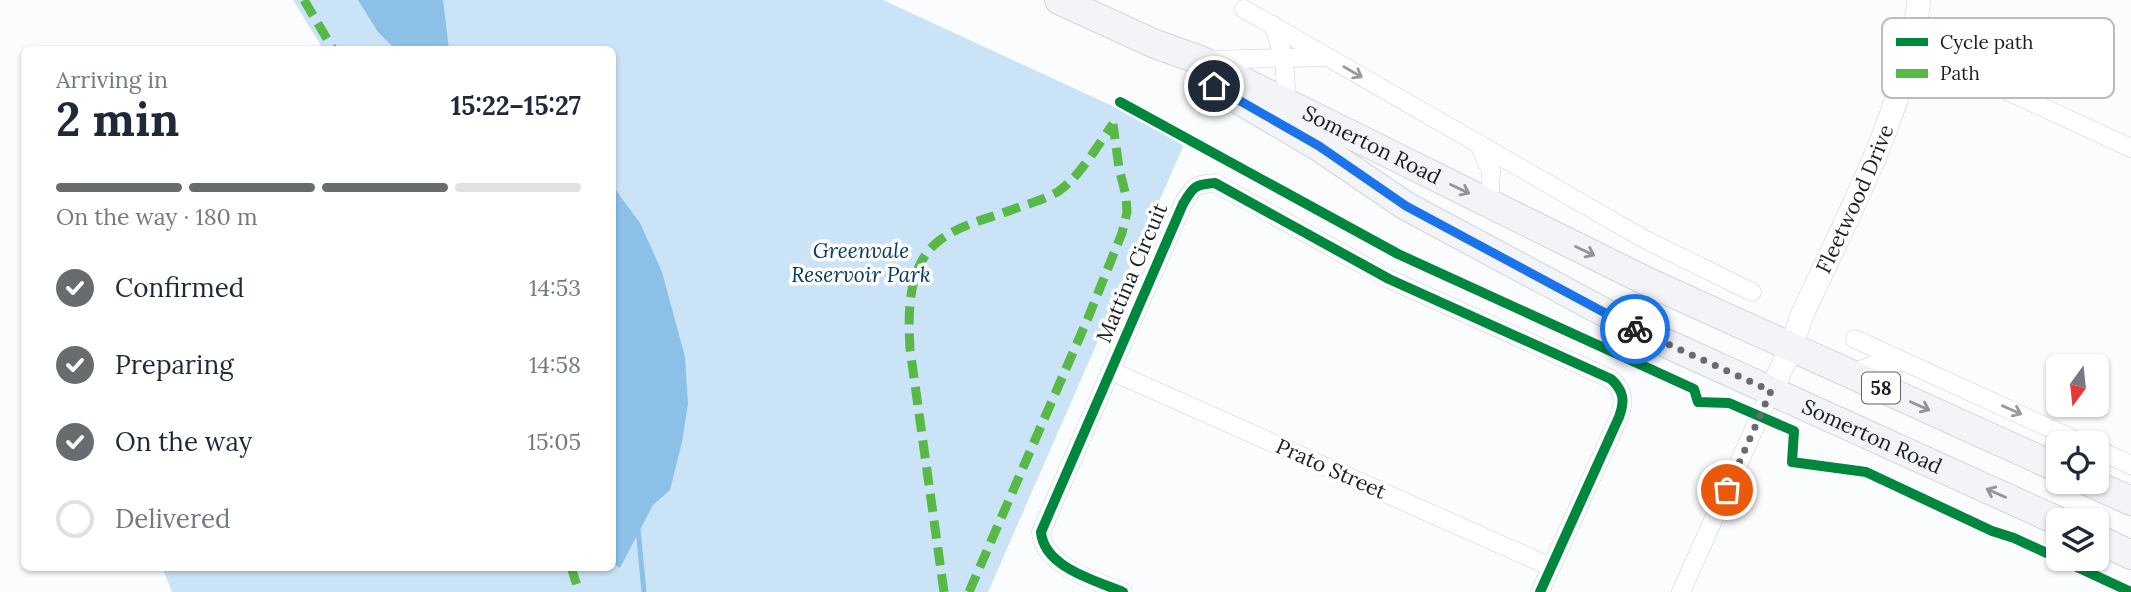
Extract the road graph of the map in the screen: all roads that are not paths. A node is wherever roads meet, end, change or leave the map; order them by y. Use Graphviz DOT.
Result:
graph roads {
  1 [pos="1059,0"];
  2 [pos="1919,0"];
  3 [pos="1244,9"];
  4 [pos="1916,18"];
  5 [pos="1273,25"];
  6 [pos="1155,44"];
  7 [pos="1328,57"];
  8 [pos="1284,58"];
  9 [pos="1200,60"];
  10 [pos="1897,98"];
  11 [pos="2023,98"];
  12 [pos="1287,105"];
  13 [pos="1479,144"];
  14 [pos="1319,146"];
  15 [pos="2131,148"];
  16 [pos="1493,205"];
  17 [pos="1752,292"];
  18 [pos="1855,339"];
  19 [pos="1791,348"];
  20 [pos="1905,362"];
  21 [pos="1111,371"];
  22 [pos="1848,374"];
  23 [pos="1771,391"];
  24 [pos="2056,431"];
  25 [pos="2109,455"];
  26 [pos="2046,463"];
  27 [pos="2131,466"];
  28 [pos="2109,491"];
  29 [pos="2131,501"];
  30 [pos="2046,515"];
  31 [pos="2109,544"];
  32 [pos="2131,555"];
  33 [pos="1551,567"];
  34 [pos="1084,584"];
  35 [pos="1123,592"];
  36 [pos="1540,592"];
  37 [pos="1681,592"];
  1 -- 6 [label="main road, Somerton Road / 58"];
  2 -- 4 [label="street, Fleetwood Drive"];
  3 -- 5 [label="street"];
  5 -- 7 [label="street"];
  5 -- 8 [label="street, Somerton Road"];
  6 -- 9 [label="main road, Somerton Road / 58"];
  6 -- 14 [label="main road, Somerton Road"];
  7 -- 8 [label="street, Somerton Road"];
  7 -- 13 [label="street, one-way"];
  8 -- 9 [label="street, Somerton Road"];
  8 -- 12 [label="street, Somerton Road"];
  9 -- 12 [label="main road, Somerton Road / 58"];
  10 -- 19 [label="street, Fleetwood Drive"];
  11 -- 15 [label="street"];
  12 -- 14 [label="street, Somerton Road"];
  12 -- 16 [label="main road, Somerton Road / 58, one-way"];
  13 -- 16 [label="street"];
  13 -- 17 [label="street"];
  14 -- 23 [label="main road, Somerton Road"];
  16 -- 19 [label="main road, Somerton Road / 58, one-way"];
  18 -- 20 [label="street"];
  19 -- 22 [label="main road, Somerton Road / 58"];
  19 -- 23 [label="street, Fleetwood Drive"];
  20 -- 22 [label="street"];
  20 -- 24 [label="street, one-way"];
  21 -- 33 [label="street, Prato Street"];
  21 -- 33 [label="street, Mattina Circuit"];
  21 -- 34 [label="street, Mattina Circuit"];
  22 -- 26 [label="main road, Somerton Road / 58, one-way"];
  30 -- 23 [label="main road, Somerton Road, one-way"];
  23 -- 37 [label="street"];
  25 -- 27 [label="street"];
  28 -- 29 [label="main road"];
  31 -- 32 [label="main road"];
  33 -- 36 [label="street, Mattina Circuit"];
  34 -- 35 [label="street, Mattina Circuit"];
}
